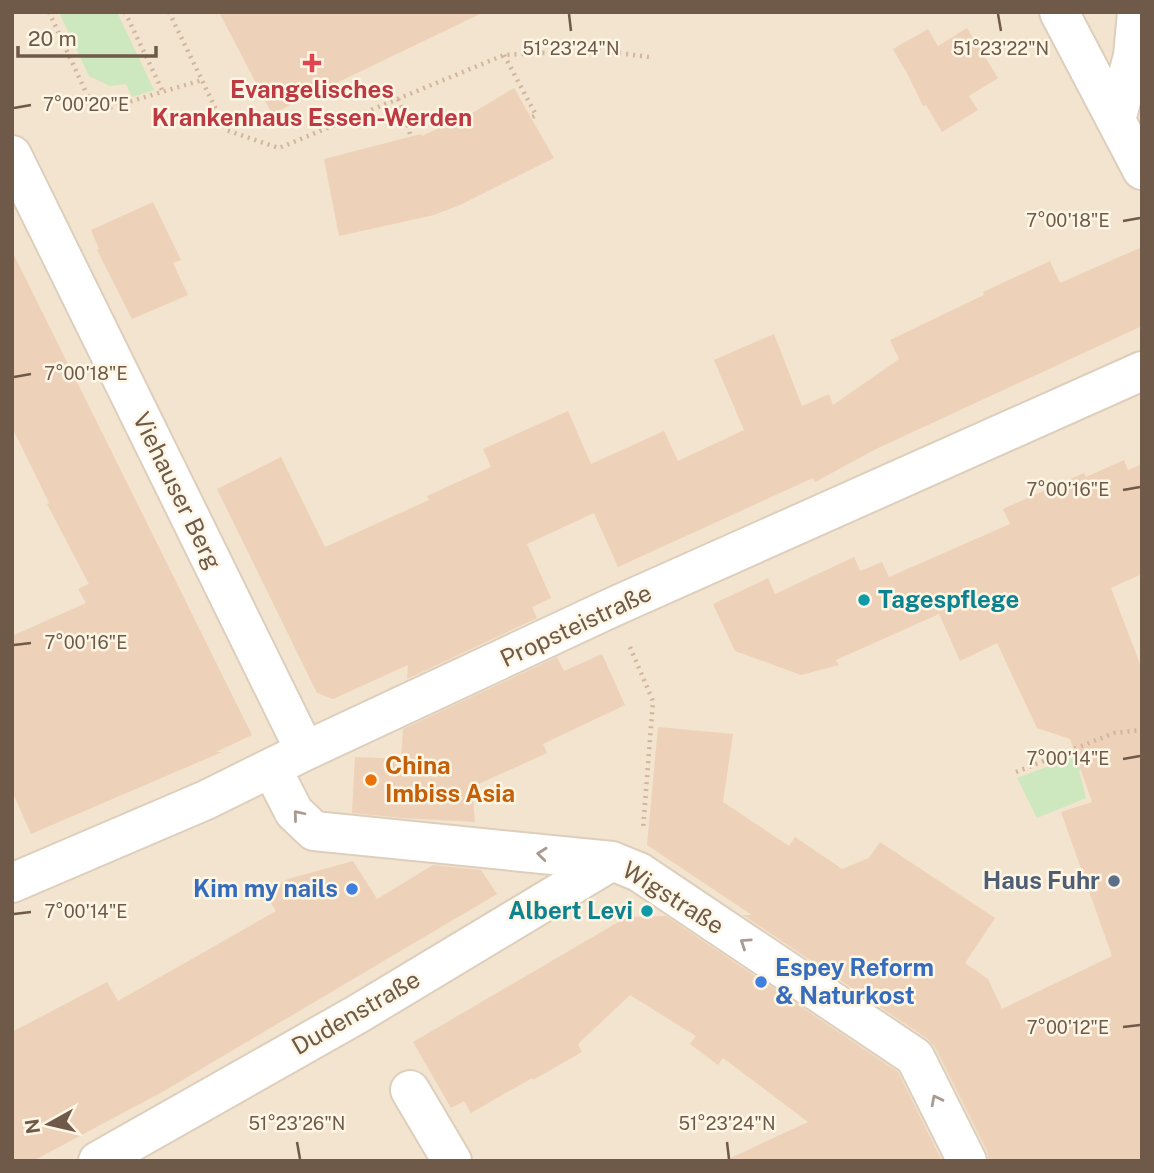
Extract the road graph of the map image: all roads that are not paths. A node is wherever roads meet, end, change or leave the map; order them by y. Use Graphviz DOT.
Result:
graph roads {
  1 [pos="1059,12"];
  2 [pos="1137,12"];
  3 [pos="1116,121"];
  4 [pos="14,161"];
  5 [pos="1142,170"];
  6 [pos="1142,371"];
  7 [pos="306,751"];
  8 [pos="272,769"];
  9 [pos="625,866"];
  10 [pos="12,883"];
  11 [pos="410,1090"];
  12 [pos="98,1161"];
  13 [pos="452,1161"];
  14 [pos="967,1161"];
  1 -- 3 [label="street"];
  2 -- 3 [label="street"];
  3 -- 5 [label="street"];
  4 -- 7 [label="street, Viehauser Berg"];
  6 -- 7 [label="street, Propsteistraße"];
  7 -- 8 [label="street, Propsteistraße"];
  9 -- 8 [label="street, Wigstraße, one-way"];
  8 -- 10 [label="street, Propsteistraße"];
  9 -- 12 [label="street, Dudenstraße"];
  14 -- 9 [label="street, Wigstraße, one-way"];
  11 -- 13 [label="street"];
}
